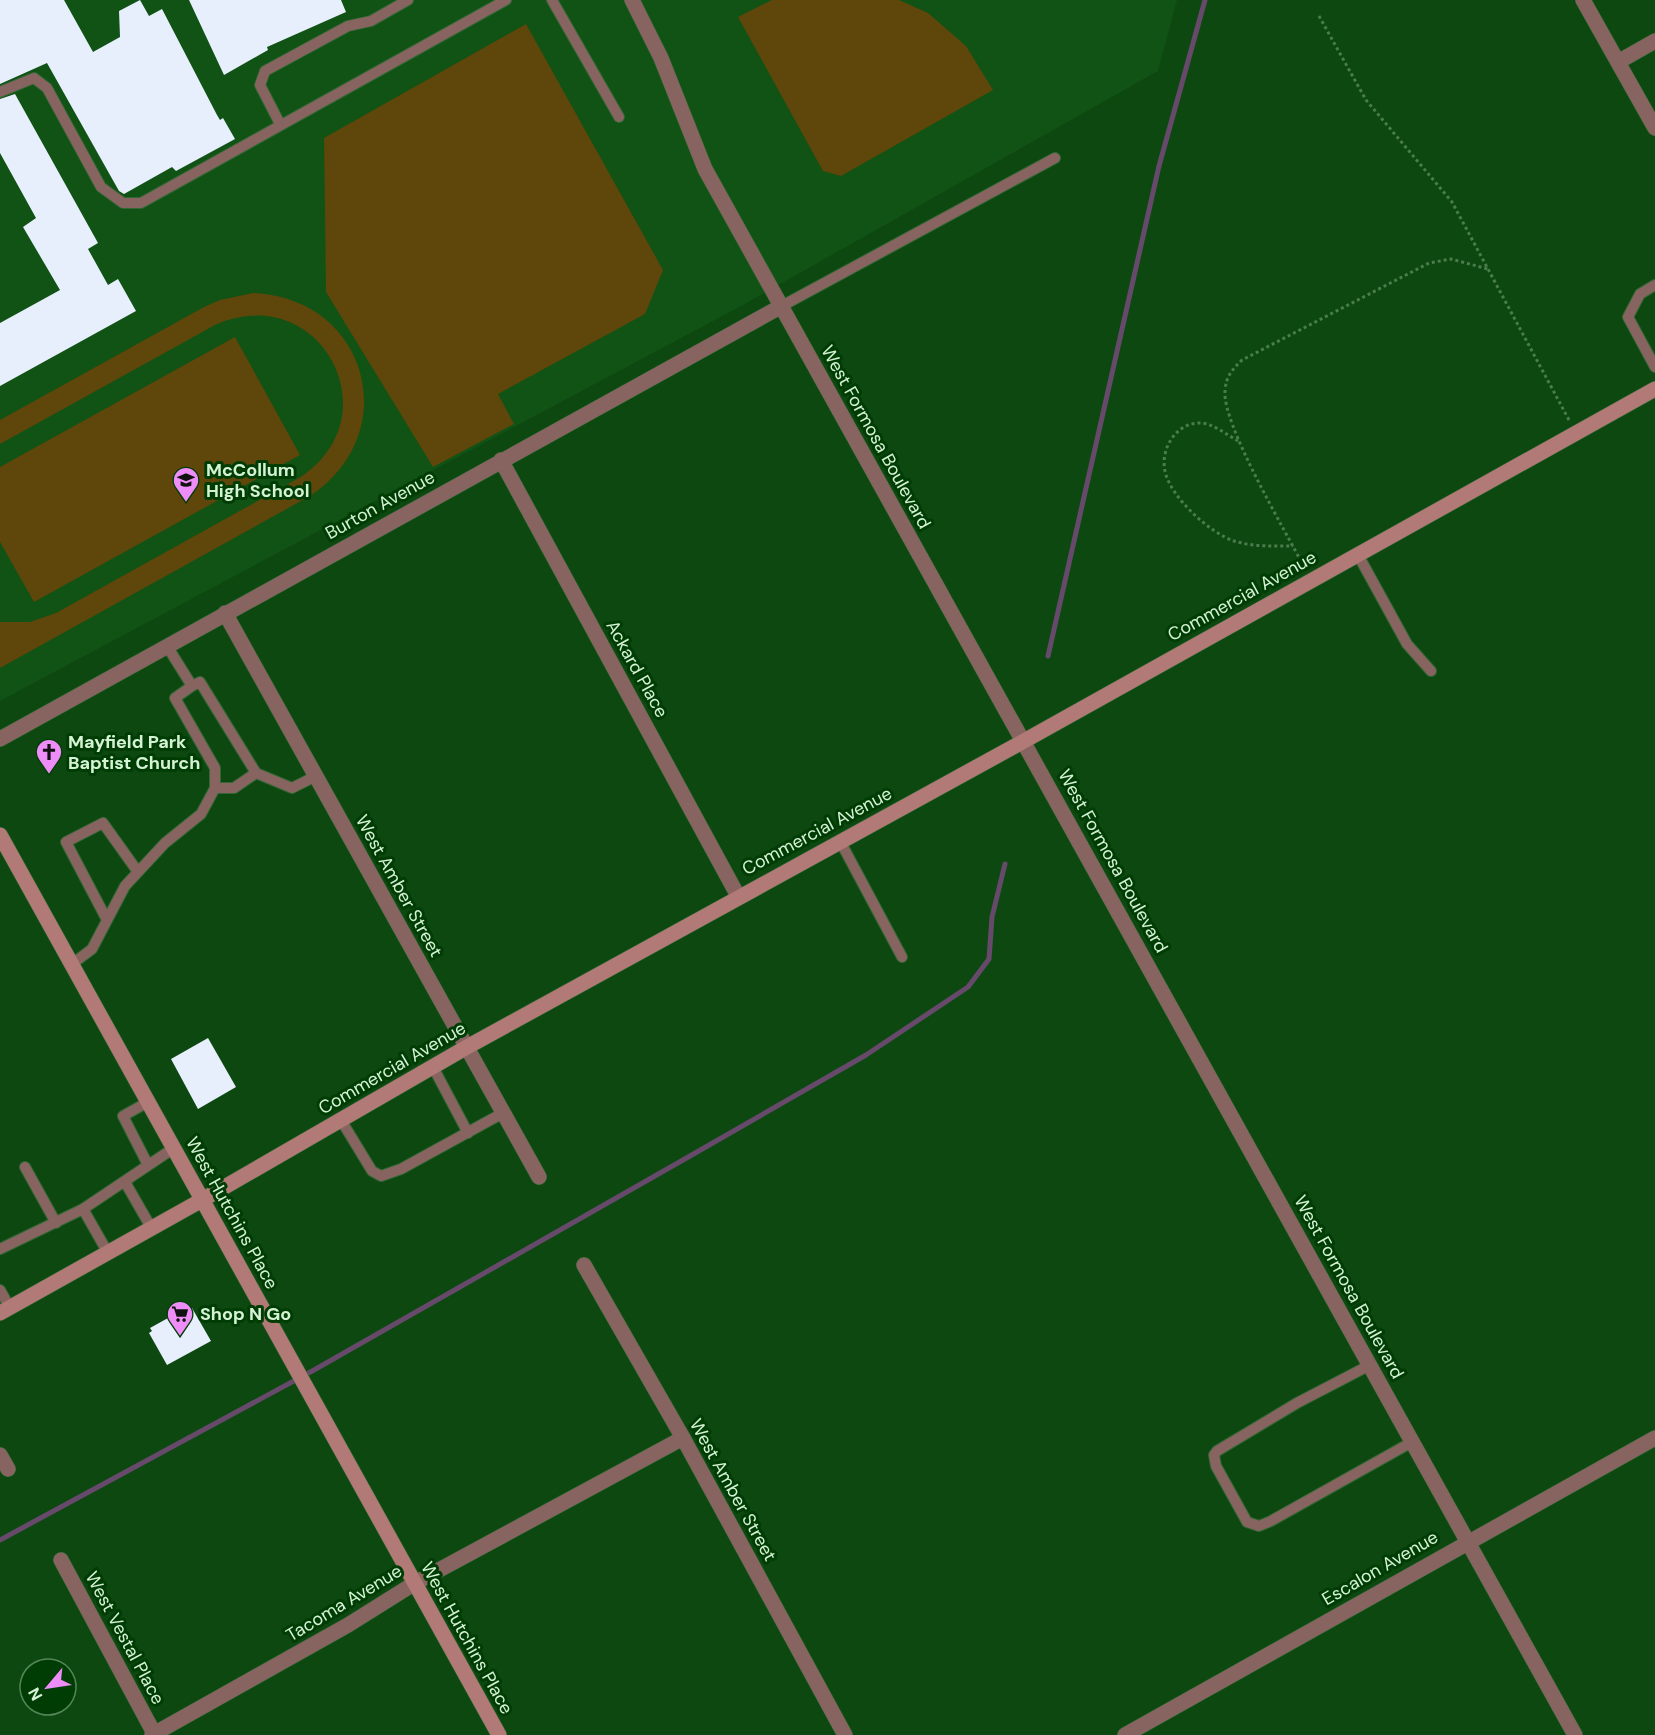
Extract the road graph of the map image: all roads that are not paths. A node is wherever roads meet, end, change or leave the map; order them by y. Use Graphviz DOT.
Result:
graph roads {
  1 [pos="408,0"];
  2 [pos="506,0"];
  3 [pos="552,0"];
  4 [pos="632,0"];
  5 [pos="1583,0"];
  6 [pos="1655,41"];
  7 [pos="1618,62"];
  8 [pos="0,92"];
  9 [pos="619,117"];
  10 [pos="280,124"];
  11 [pos="1655,128"];
  12 [pos="1055,158"];
  13 [pos="1655,285"];
  14 [pos="780,307"];
  15 [pos="1655,367"];
  16 [pos="1655,389"];
  17 [pos="501,460"];
  18 [pos="1357,553"];
  19 [pos="225,613"];
  20 [pos="166,646"];
  21 [pos="1431,671"];
  22 [pos="192,686"];
  23 [pos="0,739"];
  24 [pos="1024,741"];
  25 [pos="256,773"];
  26 [pos="316,776"];
  27 [pos="215,788"];
  28 [pos="0,835"];
  29 [pos="840,841"];
  30 [pos="138,872"];
  31 [pos="738,896"];
  32 [pos="107,920"];
  33 [pos="902,957"];
  34 [pos="72,964"];
  35 [pos="467,1047"];
  36 [pos="433,1067"];
  37 [pos="148,1102"];
  38 [pos="503,1113"];
  39 [pos="342,1120"];
  40 [pos="468,1133"];
  41 [pos="174,1148"];
  42 [pos="148,1165"];
  43 [pos="25,1167"];
  44 [pos="539,1178"];
  45 [pos="125,1182"];
  46 [pos="202,1200"];
  47 [pos="83,1209"];
  48 [pos="56,1223"];
  49 [pos="152,1228"];
  50 [pos="0,1249"];
  51 [pos="108,1253"];
  52 [pos="584,1265"];
  53 [pos="0,1290"];
  54 [pos="5,1310"];
  55 [pos="1370,1365"];
  56 [pos="683,1438"];
  57 [pos="1655,1438"];
  58 [pos="1412,1442"];
  59 [pos="0,1455"];
  60 [pos="8,1469"];
  61 [pos="1467,1541"];
  62 [pos="61,1560"];
  63 [pos="415,1583"];
  64 [pos="154,1735"];
  65 [pos="499,1735"];
  66 [pos="845,1735"];
  67 [pos="1125,1735"];
  68 [pos="1575,1735"];
  1 -- 10 [label="lane"];
  2 -- 10 [label="lane"];
  3 -- 9 [label="lane"];
  4 -- 14 [label="street, West Formosa Boulevard"];
  5 -- 7 [label="street"];
  6 -- 7 [label="street"];
  7 -- 11 [label="street"];
  8 -- 10 [label="lane"];
  12 -- 14 [label="lane"];
  13 -- 15 [label="lane"];
  14 -- 17 [label="street, Burton Avenue"];
  14 -- 24 [label="street, West Formosa Boulevard"];
  16 -- 18 [label="street, Commercial Avenue"];
  17 -- 19 [label="street, Burton Avenue"];
  17 -- 31 [label="street, Ackard Place"];
  18 -- 21 [label="lane"];
  18 -- 24 [label="street, Commercial Avenue"];
  19 -- 20 [label="street, Burton Avenue"];
  19 -- 26 [label="street, West Amber Street"];
  20 -- 22 [label="lane"];
  20 -- 23 [label="street, Burton Avenue"];
  22 -- 25 [label="lane"];
  22 -- 27 [label="lane"];
  24 -- 29 [label="street, Commercial Avenue"];
  24 -- 55 [label="street, West Formosa Boulevard"];
  25 -- 26 [label="lane"];
  25 -- 27 [label="lane"];
  26 -- 35 [label="street, West Amber Street"];
  27 -- 30 [label="lane"];
  28 -- 34 [label="street, West Hutchins Place"];
  29 -- 31 [label="street, Commercial Avenue"];
  29 -- 33 [label="lane"];
  30 -- 32 [label="lane"];
  30 -- 32 [label="lane"];
  31 -- 35 [label="street, Commercial Avenue"];
  32 -- 34 [label="lane"];
  34 -- 37 [label="street, West Hutchins Place"];
  35 -- 36 [label="street, Commercial Avenue"];
  35 -- 38 [label="street, West Amber Street"];
  36 -- 39 [label="street, Commercial Avenue"];
  36 -- 40 [label="lane"];
  37 -- 41 [label="street, West Hutchins Place"];
  37 -- 42 [label="lane"];
  38 -- 40 [label="lane"];
  38 -- 44 [label="street, West Amber Street"];
  39 -- 40 [label="lane"];
  39 -- 46 [label="street, Commercial Avenue"];
  41 -- 42 [label="lane"];
  41 -- 46 [label="street, West Hutchins Place"];
  42 -- 45 [label="lane"];
  43 -- 48 [label="lane"];
  45 -- 47 [label="lane"];
  45 -- 49 [label="lane"];
  46 -- 49 [label="street, Commercial Avenue"];
  46 -- 63 [label="street, West Hutchins Place"];
  47 -- 48 [label="lane"];
  47 -- 51 [label="lane"];
  48 -- 50 [label="lane"];
  49 -- 51 [label="street, Commercial Avenue"];
  51 -- 54 [label="street, Commercial Avenue"];
  52 -- 56 [label="street, West Amber Street"];
  53 -- 54 [label="lane"];
  55 -- 58 [label="street, West Formosa Boulevard"];
  55 -- 58 [label="lane"];
  56 -- 63 [label="street, Tacoma Avenue"];
  56 -- 66 [label="street, West Amber Street"];
  57 -- 61 [label="street, Escalon Avenue"];
  58 -- 61 [label="street, West Formosa Boulevard"];
  59 -- 60 [label="street"];
  61 -- 67 [label="street, Escalon Avenue"];
  61 -- 68 [label="street, West Formosa Boulevard"];
  62 -- 64 [label="street, West Vestal Place"];
  63 -- 64 [label="street, Tacoma Avenue"];
  63 -- 65 [label="street, West Hutchins Place"];
}
